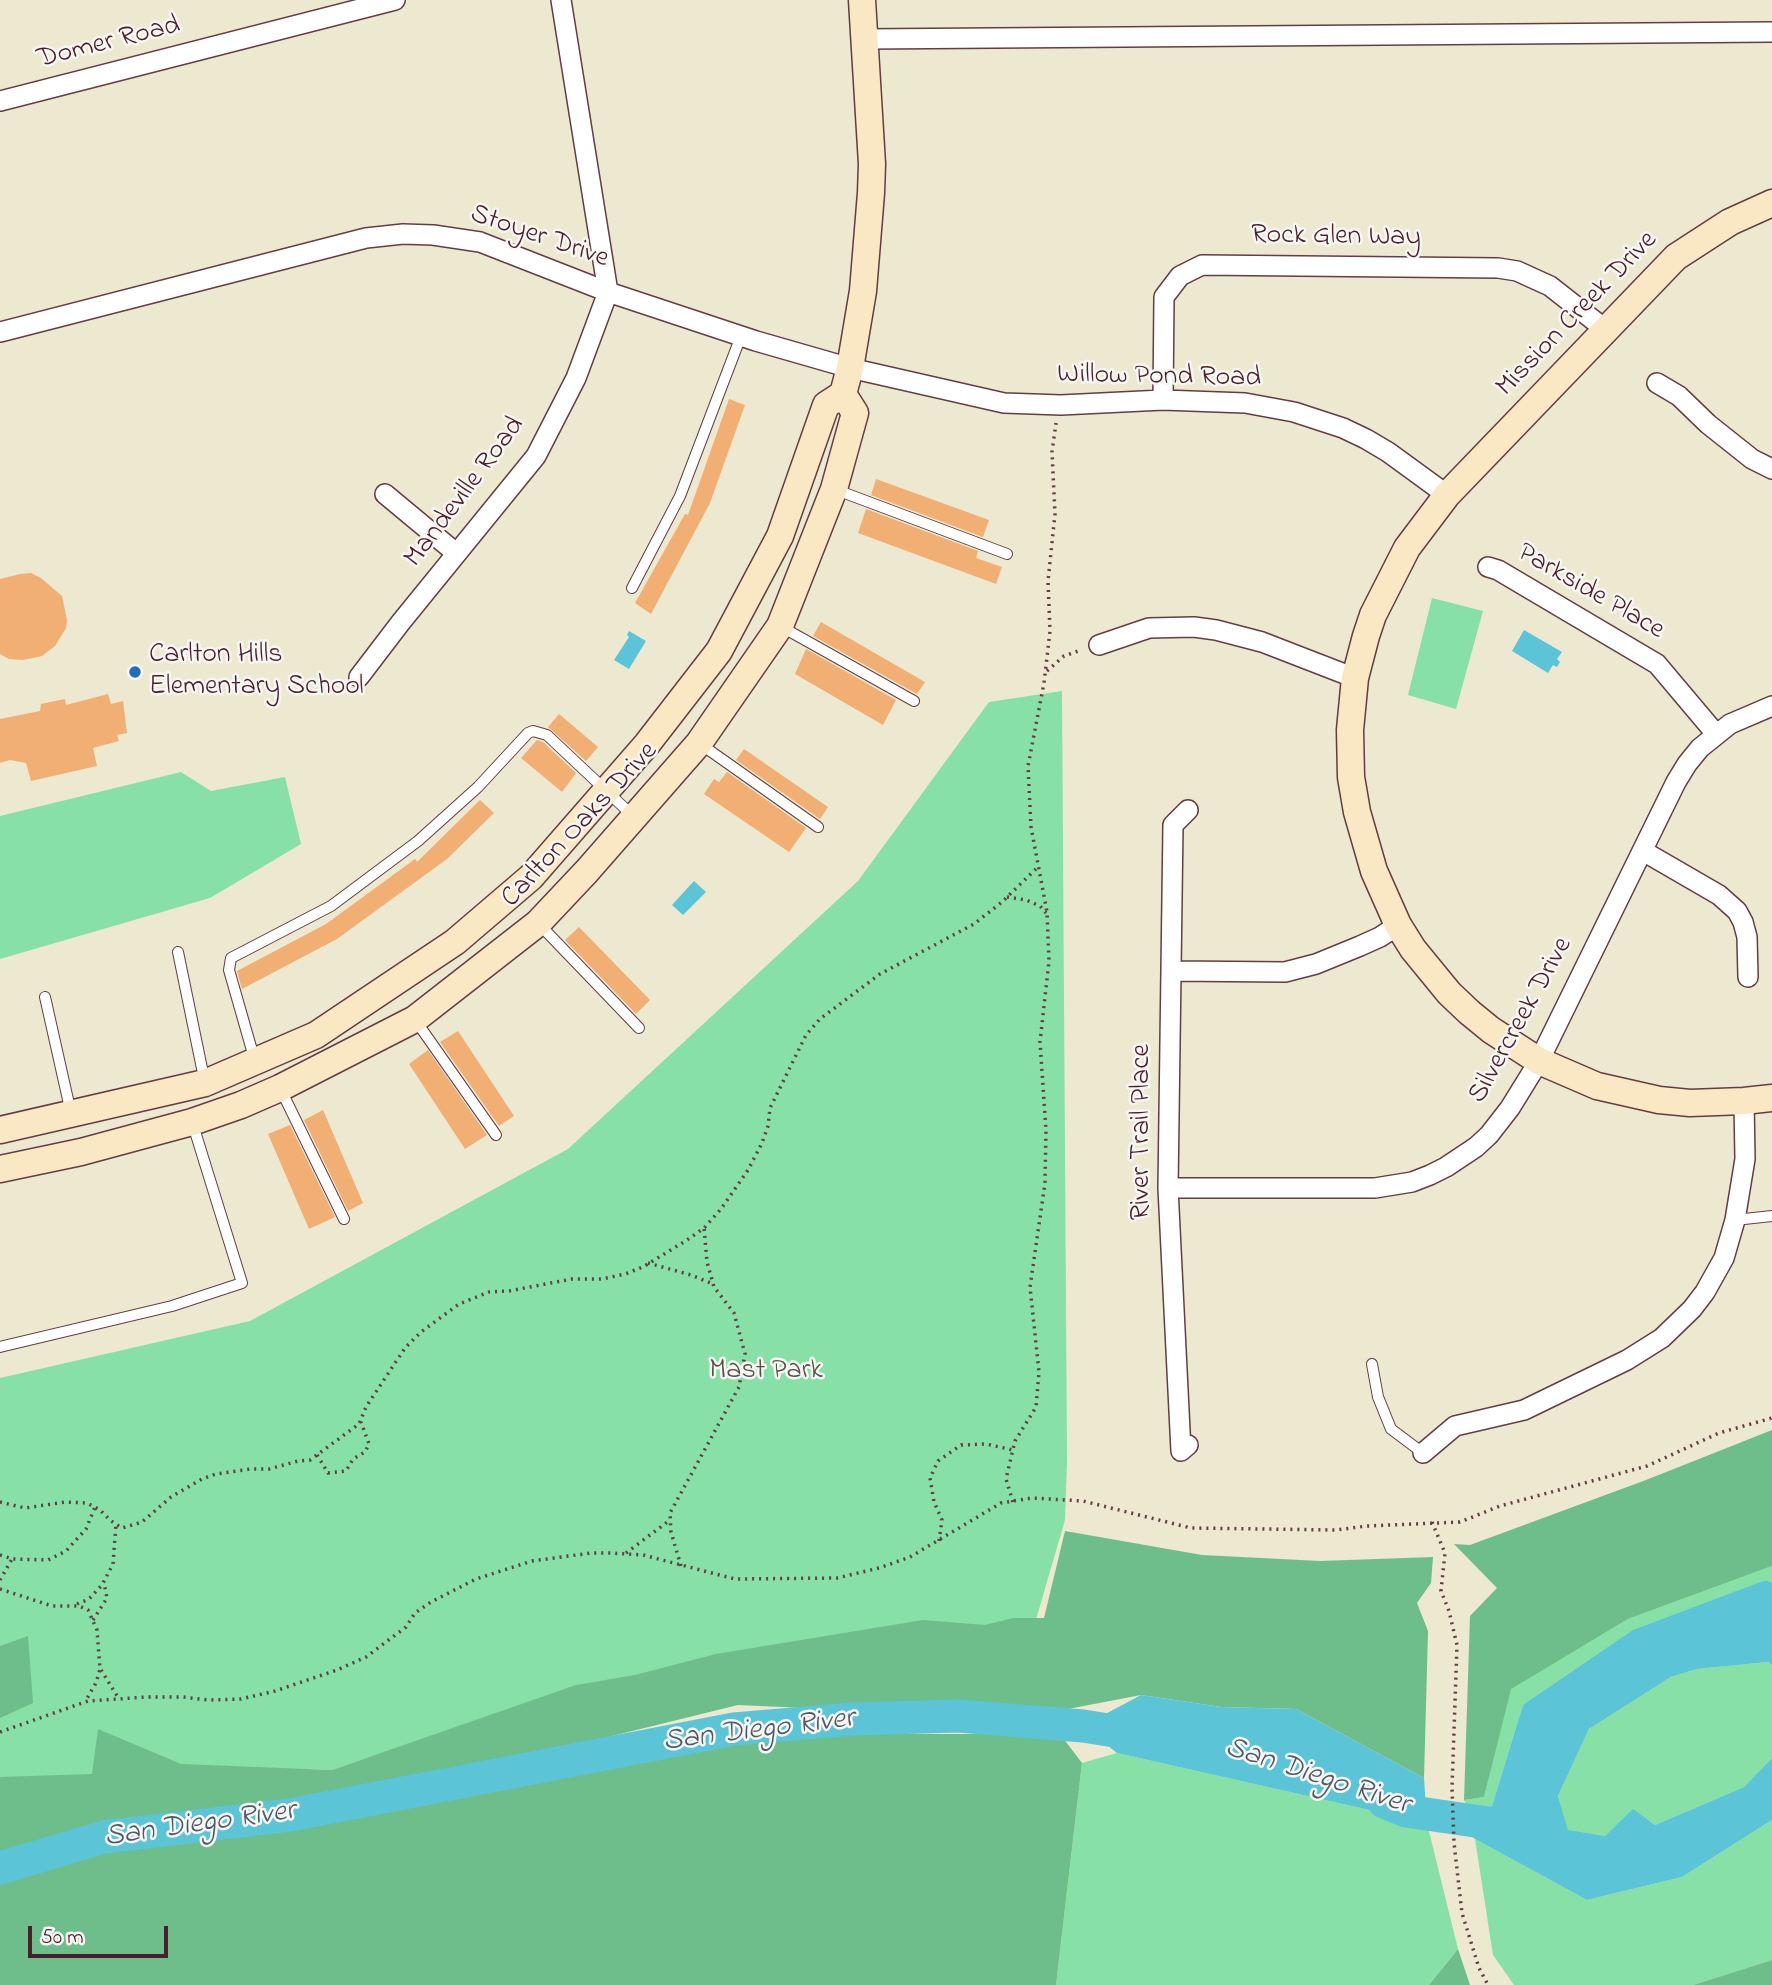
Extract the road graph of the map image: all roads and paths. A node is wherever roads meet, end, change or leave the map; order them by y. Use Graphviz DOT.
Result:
graph roads {
  1 [pos="395,0"];
  2 [pos="561,0"];
  3 [pos="862,0"];
  4 [pos="1772,32"];
  5 [pos="865,39"];
  6 [pos="0,101"];
  7 [pos="1772,203"];
  8 [pos="608,292"];
  9 [pos="1606,330"];
  10 [pos="0,331"];
  11 [pos="741,336"];
  12 [pos="850,368"];
  13 [pos="1657,383"];
  14 [pos="843,394"];
  15 [pos="1163,400"];
  16 [pos="1061,405"];
  17 [pos="1772,469"];
  18 [pos="834,489"];
  19 [pos="385,494"];
  20 [pos="1447,495"];
  21 [pos="456,553"];
  22 [pos="1007,554"];
  23 [pos="1488,567"];
  24 [pos="632,588"];
  25 [pos="780,626"];
  26 [pos="1099,645"];
  27 [pos="1045,673"];
  28 [pos="359,677"];
  29 [pos="1355,678"];
  30 [pos="914,701"];
  31 [pos="1772,706"];
  32 [pos="1716,734"];
  33 [pos="699,743"];
  34 [pos="607,791"];
  35 [pos="1188,810"];
  36 [pos="633,817"];
  37 [pos="818,827"];
  38 [pos="1643,851"];
  39 [pos="1038,866"];
  40 [pos="1007,897"];
  41 [pos="1047,913"];
  42 [pos="538,923"];
  43 [pos="1398,925"];
  44 [pos="178,952"];
  45 [pos="1172,971"];
  46 [pos="1748,977"];
  47 [pos="45,997"];
  48 [pos="415,1019"];
  49 [pos="639,1028"];
  50 [pos="1539,1061"];
  51 [pos="255,1062"];
  52 [pos="205,1083"];
  53 [pos="280,1088"];
  54 [pos="235,1089"];
  55 [pos="1772,1098"];
  56 [pos="1744,1101"];
  57 [pos="72,1114"];
  58 [pos="192,1122"];
  59 [pos="0,1130"];
  60 [pos="496,1135"];
  61 [pos="0,1169"];
  62 [pos="1168,1188"];
  63 [pos="1772,1216"];
  64 [pos="344,1219"];
  65 [pos="1735,1220"];
  66 [pos="704,1228"];
  67 [pos="648,1263"];
  68 [pos="713,1284"];
  69 [pos="0,1347"];
  70 [pos="1372,1364"];
  71 [pos="1772,1418"];
  72 [pos="360,1420"];
  73 [pos="1188,1446"];
  74 [pos="1013,1450"];
  75 [pos="1423,1454"];
  76 [pos="317,1455"];
  77 [pos="0,1502"];
  78 [pos="1013,1502"];
  79 [pos="95,1507"];
  80 [pos="670,1520"];
  81 [pos="1432,1522"];
  82 [pos="116,1524"];
  83 [pos="939,1541"];
  84 [pos="624,1554"];
  85 [pos="0,1555"];
  86 [pos="12,1559"];
  87 [pos="681,1566"];
  88 [pos="0,1580"];
  89 [pos="104,1581"];
  90 [pos="0,1589"];
  91 [pos="74,1606"];
  92 [pos="93,1620"];
  93 [pos="100,1668"];
  94 [pos="120,1699"];
  95 [pos="85,1702"];
  96 [pos="0,1732"];
  97 [pos="1488,1985"];
  1 -- 6 [label="street, Domer Road"];
  2 -- 8 [label="street, Mandeville Road"];
  3 -- 5 [label="main road, Carlton Oaks Drive"];
  4 -- 5 [label="street"];
  5 -- 12 [label="main road, Carlton Oaks Drive"];
  7 -- 9 [label="main road, Mission Creek Drive"];
  8 -- 10 [label="street, Stoyer Drive"];
  8 -- 11 [label="street, Stoyer Drive"];
  8 -- 21 [label="street, Mandeville Road"];
  9 -- 15 [label="street, Rock Glen Way"];
  9 -- 20 [label="main road, Mission Creek Drive"];
  11 -- 12 [label="street, Stoyer Drive"];
  11 -- 24 [label="lane"];
  12 -- 14 [label="main road, Carlton Oaks Drive"];
  12 -- 16 [label="street, Willow Pond Road"];
  13 -- 17 [label="street"];
  14 -- 18 [label="main road, Carlton Oaks Drive"];
  14 -- 34 [label="main road, Carlton Oaks Drive"];
  15 -- 16 [label="street, Willow Pond Road"];
  15 -- 20 [label="street, Willow Pond Road"];
  16 -- 27 [label="path"];
  18 -- 22 [label="lane"];
  18 -- 25 [label="main road, Carlton Oaks Drive"];
  19 -- 21 [label="street"];
  20 -- 29 [label="main road, Mission Creek Drive"];
  21 -- 28 [label="street, Mandeville Road"];
  23 -- 32 [label="street, Parkside Place"];
  25 -- 30 [label="lane"];
  25 -- 33 [label="main road, Carlton Oaks Drive"];
  26 -- 27 [label="path"];
  26 -- 29 [label="street"];
  27 -- 39 [label="path"];
  29 -- 43 [label="main road, Mission Creek Drive"];
  31 -- 32 [label="street, Silvercreek Drive"];
  32 -- 38 [label="street, Silvercreek Drive"];
  33 -- 36 [label="main road, Carlton Oaks Drive"];
  33 -- 37 [label="lane"];
  34 -- 36 [label="lane"];
  34 -- 51 [label="main road, Carlton Oaks Drive"];
  34 -- 51 [label="lane"];
  35 -- 45 [label="street, River Trail Place"];
  36 -- 42 [label="main road, Carlton Oaks Drive"];
  38 -- 46 [label="street"];
  38 -- 50 [label="street, Silvercreek Drive"];
  39 -- 40 [label="path"];
  39 -- 41 [label="path"];
  40 -- 41 [label="path"];
  40 -- 66 [label="path"];
  41 -- 74 [label="path"];
  42 -- 48 [label="main road, Carlton Oaks Drive"];
  42 -- 49 [label="lane"];
  43 -- 45 [label="street"];
  43 -- 50 [label="main road, Mission Creek Drive"];
  44 -- 52 [label="lane"];
  45 -- 62 [label="street, River Trail Place"];
  47 -- 57 [label="lane"];
  48 -- 53 [label="main road, Carlton Oaks Drive"];
  48 -- 60 [label="lane"];
  50 -- 56 [label="main road, Mission Creek Drive"];
  50 -- 62 [label="street, Silvercreek Drive"];
  51 -- 54 [label="main road, Carlton Oaks Drive"];
  52 -- 54 [label="main road, Carlton Oaks Drive"];
  52 -- 57 [label="main road, Carlton Oaks Drive"];
  53 -- 54 [label="main road, Carlton Oaks Drive"];
  53 -- 64 [label="lane"];
  54 -- 58 [label="main road, Carlton Oaks Drive"];
  55 -- 56 [label="main road, Mission Creek Drive"];
  56 -- 65 [label="street"];
  57 -- 59 [label="main road, Carlton Oaks Drive"];
  58 -- 61 [label="main road, Carlton Oaks Drive"];
  58 -- 69 [label="lane"];
  62 -- 73 [label="street, River Trail Place"];
  63 -- 65 [label="lane"];
  65 -- 75 [label="street"];
  66 -- 67 [label="path"];
  66 -- 68 [label="path"];
  67 -- 68 [label="path"];
  67 -- 72 [label="path"];
  68 -- 80 [label="path"];
  70 -- 75 [label="lane"];
  71 -- 81 [label="path"];
  72 -- 76 [label="path"];
  72 -- 76 [label="path"];
  74 -- 78 [label="path"];
  74 -- 83 [label="path"];
  76 -- 82 [label="path"];
  77 -- 79 [label="path"];
  78 -- 81 [label="path"];
  78 -- 83 [label="path"];
  79 -- 82 [label="path"];
  79 -- 86 [label="path"];
  80 -- 84 [label="path"];
  80 -- 87 [label="path"];
  81 -- 97 [label="path"];
  82 -- 89 [label="path"];
  83 -- 87 [label="path"];
  84 -- 87 [label="path"];
  84 -- 94 [label="path"];
  85 -- 86 [label="path"];
  86 -- 88 [label="path"];
  89 -- 91 [label="path"];
  89 -- 92 [label="path"];
  90 -- 91 [label="path"];
  91 -- 92 [label="path"];
  92 -- 93 [label="path"];
  93 -- 94 [label="path"];
  93 -- 95 [label="path"];
  94 -- 95 [label="path"];
  95 -- 96 [label="path"];
}
